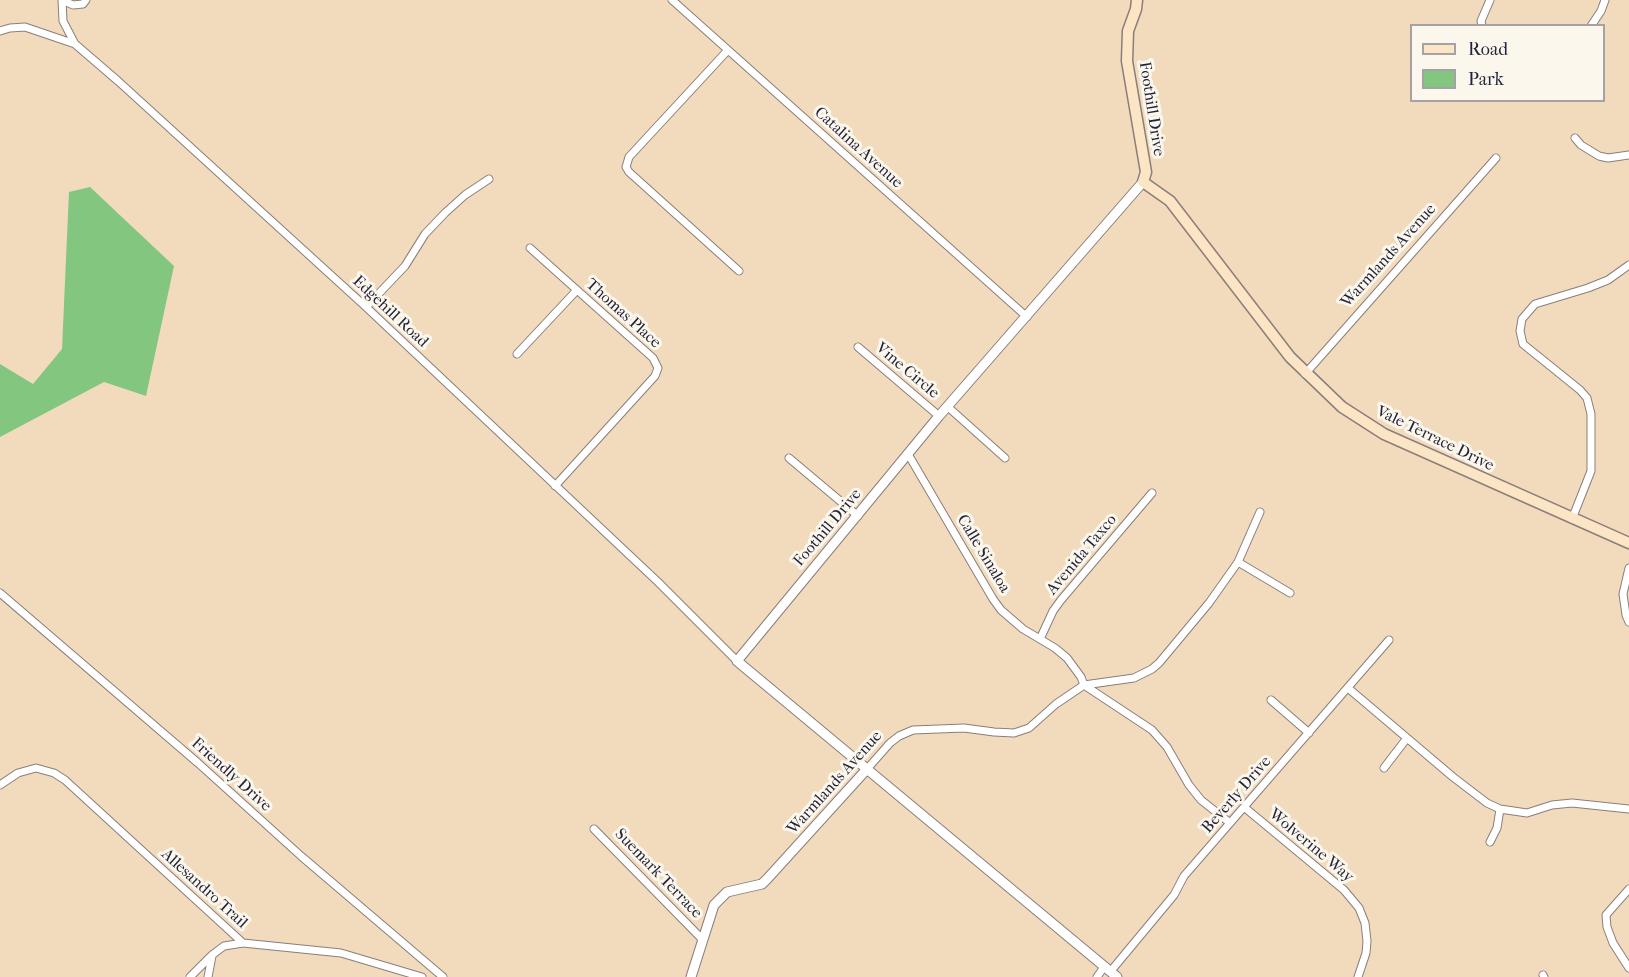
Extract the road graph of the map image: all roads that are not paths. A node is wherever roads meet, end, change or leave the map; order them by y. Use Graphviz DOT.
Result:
graph roads {
  1 [pos="62,0"];
  2 [pos="86,0"];
  3 [pos="672,0"];
  4 [pos="1137,0"];
  5 [pos="1490,0"];
  6 [pos="1605,0"];
  7 [pos="1481,24"];
  8 [pos="1592,24"];
  9 [pos="0,31"];
  10 [pos="75,44"];
  11 [pos="728,50"];
  12 [pos="1575,138"];
  13 [pos="1629,155"];
  14 [pos="1496,158"];
  15 [pos="489,179"];
  16 [pos="1143,182"];
  17 [pos="530,248"];
  18 [pos="1629,265"];
  19 [pos="740,271"];
  20 [pos="577,290"];
  21 [pos="366,307"];
  22 [pos="1027,317"];
  23 [pos="858,347"];
  24 [pos="518,354"];
  25 [pos="1305,374"];
  26 [pos="948,407"];
  27 [pos="939,416"];
  28 [pos="908,454"];
  29 [pos="789,458"];
  30 [pos="1005,458"];
  31 [pos="555,486"];
  32 [pos="1152,493"];
  33 [pos="1260,513"];
  34 [pos="858,516"];
  35 [pos="1572,519"];
  36 [pos="1629,543"];
  37 [pos="1238,562"];
  38 [pos="1629,568"];
  39 [pos="0,593"];
  40 [pos="1290,593"];
  41 [pos="1629,622"];
  42 [pos="1040,639"];
  43 [pos="1389,640"];
  44 [pos="737,661"];
  45 [pos="1084,685"];
  46 [pos="1348,688"];
  47 [pos="1270,700"];
  48 [pos="1309,733"];
  49 [pos="1407,738"];
  50 [pos="1384,768"];
  51 [pos="867,769"];
  52 [pos="0,784"];
  53 [pos="1244,807"];
  54 [pos="1629,808"];
  55 [pos="1500,809"];
  56 [pos="1230,823"];
  57 [pos="594,829"];
  58 [pos="1490,842"];
  59 [pos="1629,889"];
  60 [pos="702,939"];
  61 [pos="243,943"];
  62 [pos="212,955"];
  63 [pos="1629,968"];
  64 [pos="1110,972"];
  65 [pos="190,977"];
  66 [pos="208,977"];
  67 [pos="422,977"];
  68 [pos="443,977"];
  69 [pos="691,977"];
  70 [pos="1097,977"];
  71 [pos="1358,977"];
  1 -- 2 [label="street"];
  1 -- 10 [label="street"];
  3 -- 11 [label="street, Catalina Avenue"];
  4 -- 16 [label="main road, Foothill Drive"];
  5 -- 7 [label="street"];
  6 -- 8 [label="street"];
  9 -- 10 [label="street, Edgehill Road"];
  10 -- 21 [label="street, Edgehill Road"];
  11 -- 19 [label="street"];
  11 -- 22 [label="street, Catalina Avenue"];
  12 -- 13 [label="street"];
  14 -- 25 [label="street, Warmlands Avenue"];
  15 -- 21 [label="street"];
  16 -- 22 [label="street, Foothill Drive"];
  16 -- 25 [label="main road, Vale Terrace Drive"];
  17 -- 20 [label="street, Thomas Place"];
  18 -- 35 [label="street"];
  20 -- 24 [label="street"];
  20 -- 31 [label="street, Thomas Place"];
  21 -- 31 [label="street, Edgehill Road"];
  22 -- 26 [label="street, Foothill Drive"];
  23 -- 27 [label="street, Vine Circle"];
  25 -- 35 [label="main road, Vale Terrace Drive"];
  26 -- 27 [label="street, Foothill Drive"];
  26 -- 30 [label="street"];
  27 -- 28 [label="street, Foothill Drive"];
  28 -- 34 [label="street, Foothill Drive"];
  28 -- 42 [label="street, Calle Sinaloa"];
  29 -- 34 [label="street"];
  31 -- 44 [label="street, Edgehill Road"];
  32 -- 42 [label="street, Avenida Taxco"];
  33 -- 37 [label="street, Warmlands Avenue"];
  34 -- 44 [label="street, Foothill Drive"];
  35 -- 36 [label="main road, Vale Terrace Drive"];
  37 -- 40 [label="street"];
  37 -- 45 [label="street, Warmlands Avenue"];
  38 -- 41 [label="street"];
  39 -- 68 [label="street, Friendly Drive"];
  42 -- 45 [label="street, Calle Sinaloa"];
  43 -- 46 [label="street, Beverly Drive"];
  44 -- 51 [label="street"];
  45 -- 51 [label="street, Warmlands Avenue"];
  45 -- 56 [label="street, Calle Sinaloa"];
  46 -- 48 [label="street, Beverly Drive"];
  46 -- 49 [label="street"];
  47 -- 48 [label="street"];
  48 -- 53 [label="street, Beverly Drive"];
  49 -- 50 [label="street"];
  49 -- 55 [label="street"];
  51 -- 60 [label="street, Warmlands Avenue"];
  51 -- 64 [label="street"];
  52 -- 61 [label="street, Allesandro Trail"];
  53 -- 56 [label="street, Beverly Drive"];
  53 -- 71 [label="street, Wolverine Way"];
  54 -- 55 [label="street"];
  55 -- 58 [label="street"];
  56 -- 64 [label="street, Beverly Drive"];
  57 -- 60 [label="street, Suemark Terrace"];
  59 -- 63 [label="street"];
  60 -- 69 [label="street, Warmlands Avenue"];
  61 -- 62 [label="street"];
  61 -- 67 [label="street, Allesandro Trail"];
  62 -- 65 [label="street"];
  62 -- 66 [label="street"];
  64 -- 70 [label="street, Beverly Drive"];
}
